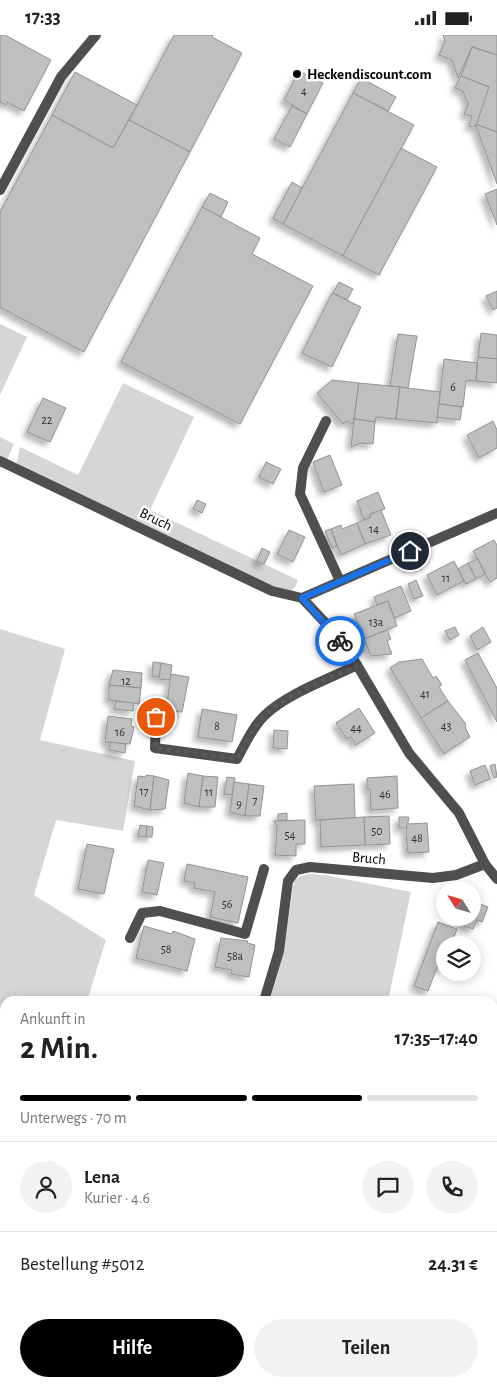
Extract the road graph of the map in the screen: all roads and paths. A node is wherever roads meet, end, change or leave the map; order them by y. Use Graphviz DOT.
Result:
graph roads {
  1 [pos="96,35"];
  2 [pos="0,190"];
  3 [pos="326,421"];
  4 [pos="0,461"];
  5 [pos="497,513"];
  6 [pos="340,581"];
  7 [pos="302,598"];
  8 [pos="357,665"];
  9 [pos="156,717"];
  10 [pos="485,864"];
  11 [pos="264,869"];
  12 [pos="497,879"];
  13 [pos="130,938"];
  14 [pos="266,996"];
  1 -- 2 [label="street"];
  3 -- 6 [label="street"];
  4 -- 7 [label="street, Bruch"];
  5 -- 6 [label="street"];
  6 -- 7 [label="street"];
  7 -- 8 [label="street"];
  8 -- 9 [label="street"];
  8 -- 10 [label="street"];
  10 -- 12 [label="street"];
  10 -- 14 [label="street, Bruch"];
  11 -- 13 [label="street"];
}
